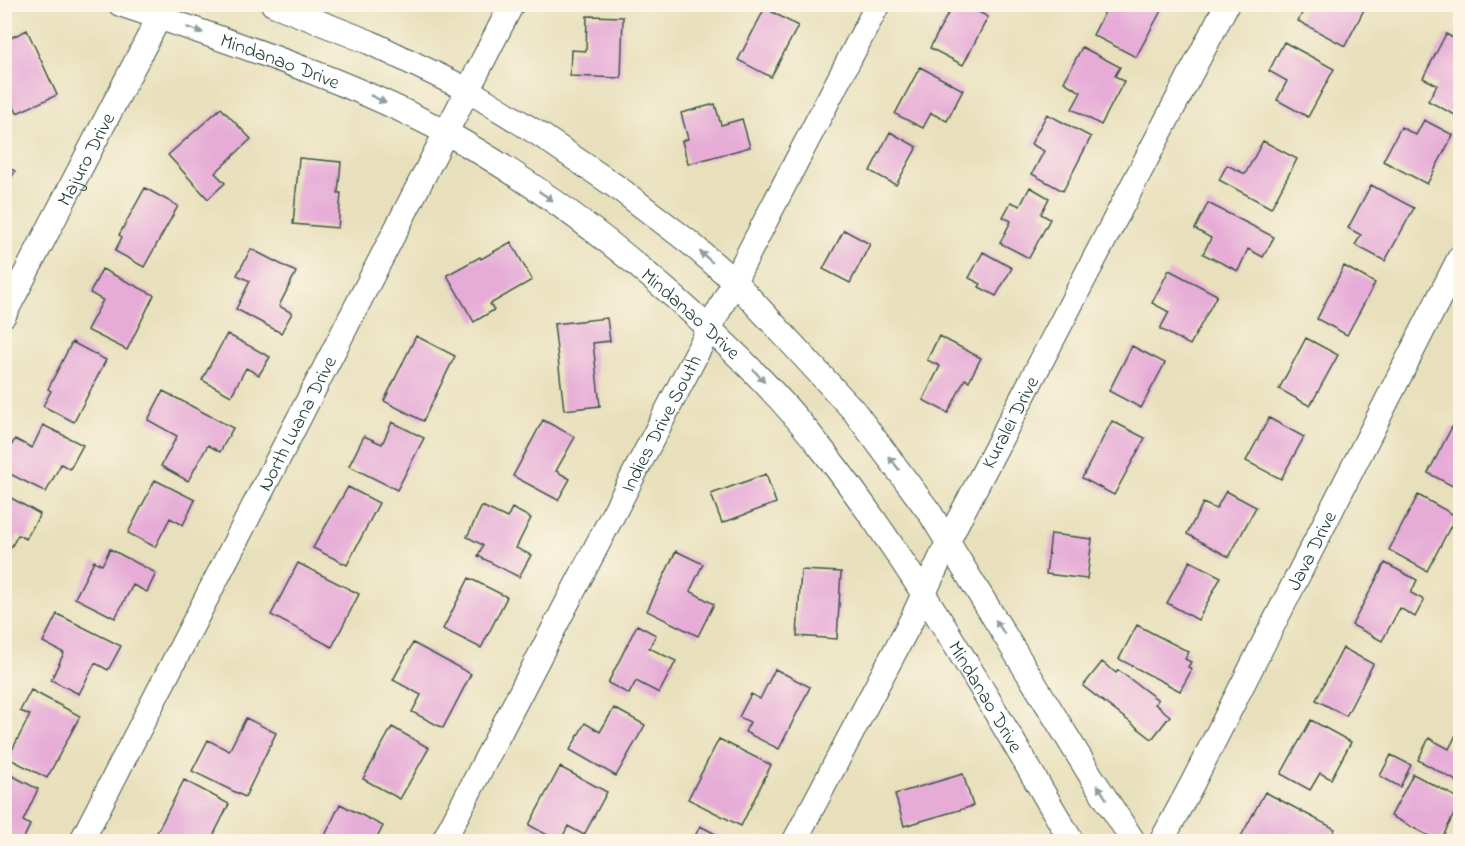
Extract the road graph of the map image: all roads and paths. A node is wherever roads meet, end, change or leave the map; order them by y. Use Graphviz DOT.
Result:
graph roads {
  1 [pos="120,4"];
  2 [pos="273,4"];
  3 [pos="512,4"];
  4 [pos="878,4"];
  5 [pos="1227,4"];
  6 [pos="162,11"];
  7 [pos="468,90"];
  8 [pos="446,133"];
  9 [pos="1461,257"];
  10 [pos="735,282"];
  11 [pos="4,315"];
  12 [pos="711,328"];
  13 [pos="948,544"];
  14 [pos="923,596"];
  15 [pos="81,842"];
  16 [pos="443,842"];
  17 [pos="794,842"];
  18 [pos="1072,842"];
  19 [pos="1134,842"];
  20 [pos="1161,842"];
  1 -- 6 [label="street, Mindanao Drive"];
  2 -- 7 [label="street"];
  3 -- 7 [label="street, North Luana Drive"];
  4 -- 10 [label="street, Indies Drive South"];
  5 -- 13 [label="street, Kuralei Drive"];
  6 -- 8 [label="street, Mindanao Drive, one-way"];
  6 -- 11 [label="street, Majuro Drive"];
  7 -- 8 [label="street, North Luana Drive"];
  10 -- 7 [label="street, one-way"];
  8 -- 12 [label="street, Mindanao Drive, one-way"];
  8 -- 15 [label="street, North Luana Drive"];
  9 -- 20 [label="street, Java Drive"];
  10 -- 12 [label="street, Indies Drive South"];
  13 -- 10 [label="street, one-way"];
  12 -- 14 [label="street, Mindanao Drive, one-way"];
  12 -- 16 [label="street, Indies Drive South"];
  13 -- 14 [label="street, Kuralei Drive"];
  19 -- 13 [label="street, one-way"];
  14 -- 17 [label="street, Kuralei Drive"];
  14 -- 18 [label="street, Mindanao Drive"];
}
